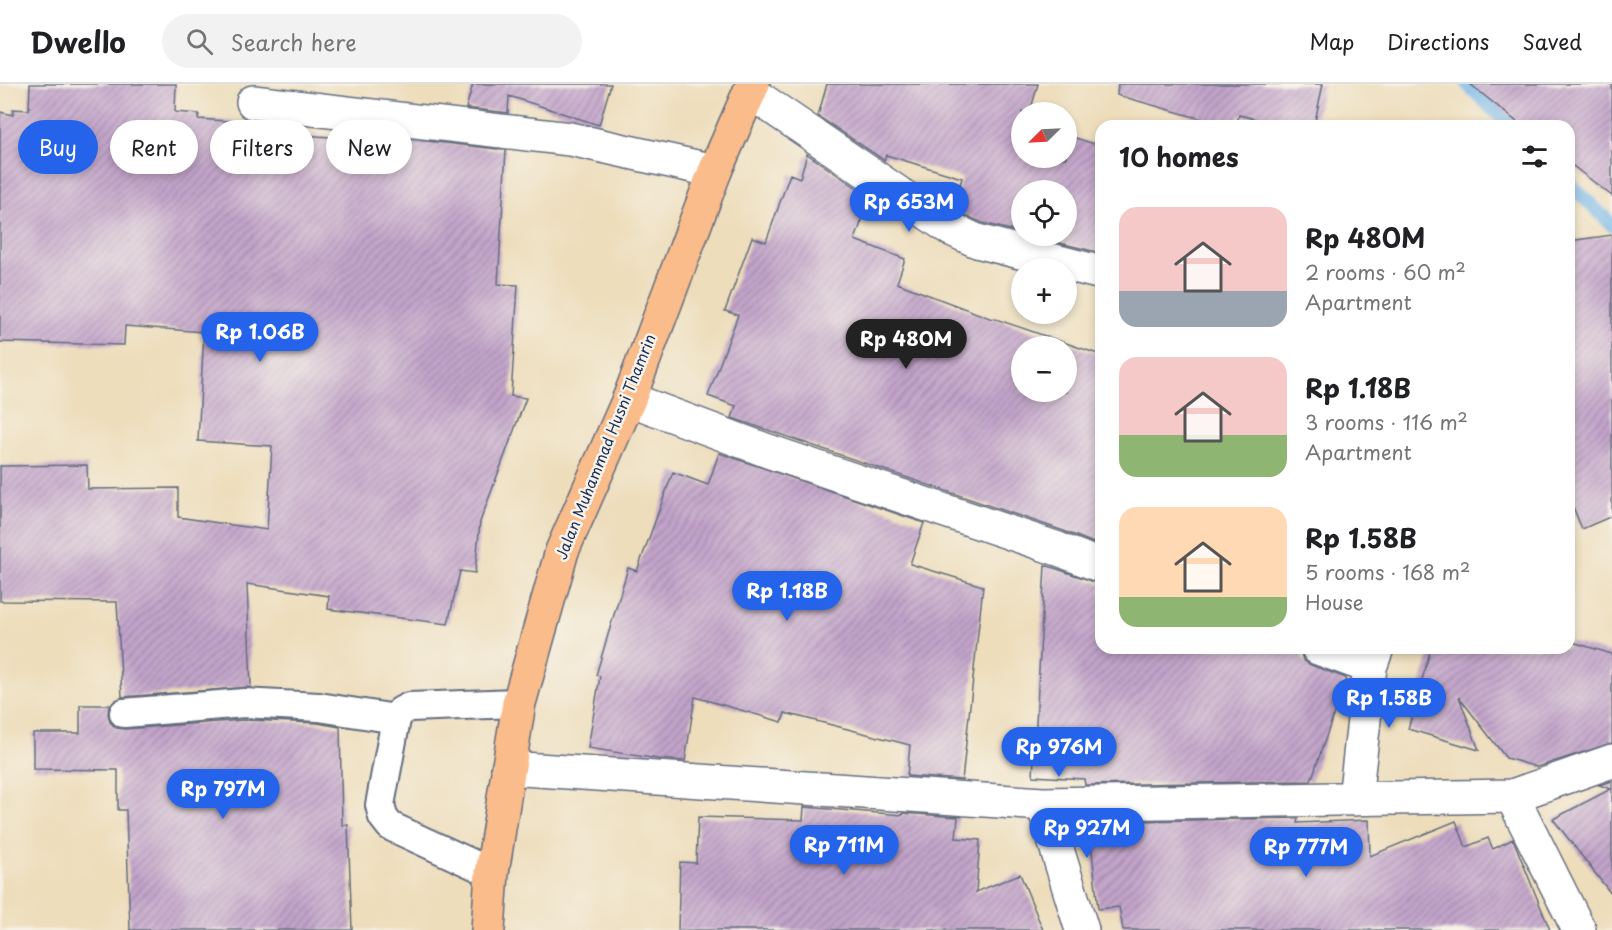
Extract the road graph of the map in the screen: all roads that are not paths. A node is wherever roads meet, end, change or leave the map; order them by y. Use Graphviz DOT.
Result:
graph roads {
  1 [pos="752,88"];
  2 [pos="253,102"];
  3 [pos="715,171"];
  4 [pos="1095,271"];
  5 [pos="629,399"];
  6 [pos="1095,564"];
  7 [pos="1352,654"];
  8 [pos="1374,658"];
  9 [pos="519,703"];
  10 [pos="124,712"];
  11 [pos="396,719"];
  12 [pos="1612,761"];
  13 [pos="508,768"];
  14 [pos="1512,796"];
  15 [pos="1355,799"];
  16 [pos="1043,804"];
  17 [pos="492,873"];
  18 [pos="488,930"];
  19 [pos="1082,930"];
  20 [pos="1579,930"];
  1 -- 3 [label="main road, Jalan Muhammad Husni Thamrin"];
  1 -- 4 [label="street"];
  2 -- 3 [label="street"];
  3 -- 5 [label="main road, Jalan Muhammad Husni Thamrin"];
  5 -- 6 [label="street"];
  5 -- 9 [label="main road, Jalan Muhammad Husni Thamrin"];
  7 -- 8 [label="street"];
  8 -- 15 [label="street"];
  9 -- 11 [label="lane"];
  9 -- 13 [label="main road, Jalan Muhammad Husni Thamrin"];
  10 -- 11 [label="lane"];
  11 -- 17 [label="lane"];
  12 -- 14 [label="street"];
  13 -- 16 [label="street"];
  13 -- 17 [label="main road, Jalan Muhammad Husni Thamrin"];
  14 -- 15 [label="street"];
  14 -- 20 [label="street"];
  15 -- 16 [label="street"];
  16 -- 19 [label="street"];
  17 -- 18 [label="main road, Jalan Muhammad Husni Thamrin"];
}
